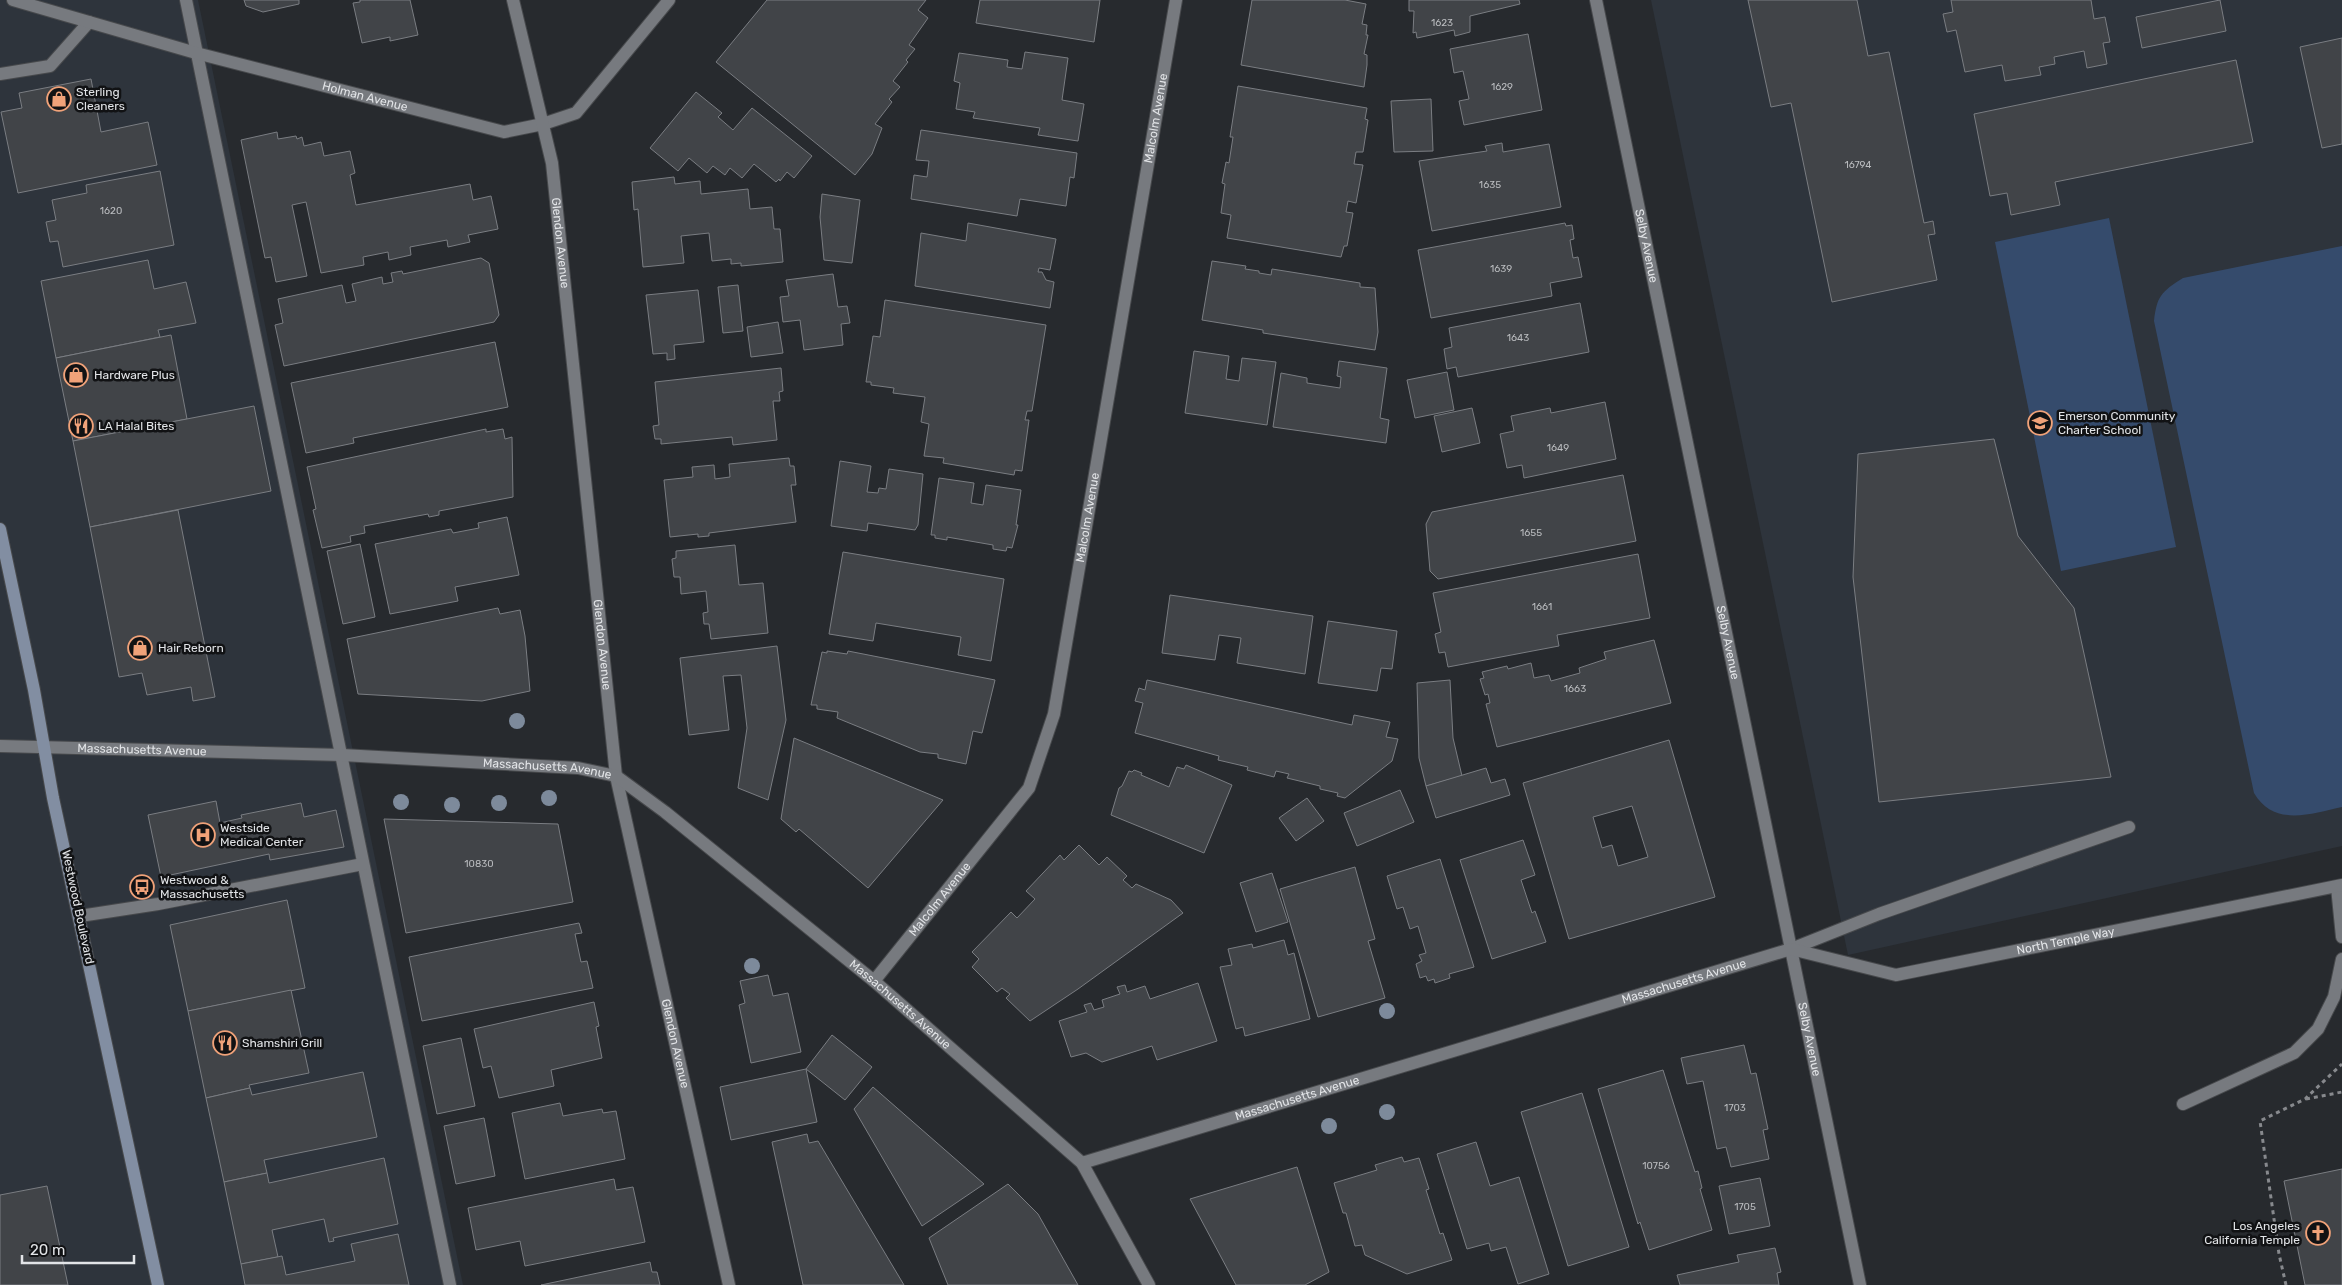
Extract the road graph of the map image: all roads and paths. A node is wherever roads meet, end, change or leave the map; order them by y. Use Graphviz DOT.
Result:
graph roads {
  1 [pos="13,0"];
  2 [pos="186,0"];
  3 [pos="513,0"];
  4 [pos="669,0"];
  5 [pos="1176,0"];
  6 [pos="1596,0"];
  7 [pos="89,22"];
  8 [pos="196,53"];
  9 [pos="0,74"];
  10 [pos="543,124"];
  11 [pos="0,529"];
  12 [pos="44,745"];
  13 [pos="0,746"];
  14 [pos="342,755"];
  15 [pos="616,776"];
  16 [pos="2129,827"];
  17 [pos="363,864"];
  18 [pos="2339,886"];
  19 [pos="80,916"];
  20 [pos="2342,937"];
  21 [pos="1791,949"];
  22 [pos="2342,959"];
  23 [pos="874,981"];
  24 [pos="2342,1064"];
  25 [pos="2342,1092"];
  26 [pos="2305,1099"];
  27 [pos="2183,1104"];
  28 [pos="1082,1163"];
  29 [pos="158,1285"];
  30 [pos="450,1285"];
  31 [pos="729,1285"];
  32 [pos="1149,1285"];
  33 [pos="1860,1285"];
  34 [pos="2286,1285"];
  1 -- 7 [label="street, Holman Avenue"];
  2 -- 8 [label="street"];
  3 -- 10 [label="street, Glendon Avenue"];
  4 -- 10 [label="street, Holman Avenue"];
  5 -- 23 [label="street, Malcolm Avenue"];
  6 -- 21 [label="street, Selby Avenue"];
  7 -- 8 [label="street, Holman Avenue"];
  7 -- 9 [label="street"];
  8 -- 10 [label="street, Holman Avenue"];
  8 -- 14 [label="street"];
  10 -- 15 [label="street, Glendon Avenue"];
  11 -- 12 [label="main road, Westwood Boulevard"];
  12 -- 13 [label="street, Massachusetts Avenue"];
  12 -- 14 [label="street, Massachusetts Avenue"];
  12 -- 19 [label="main road, Westwood Boulevard"];
  14 -- 15 [label="street, Massachusetts Avenue"];
  14 -- 17 [label="street"];
  15 -- 23 [label="street, Massachusetts Avenue"];
  15 -- 31 [label="street, Glendon Avenue"];
  16 -- 21 [label="street, Massachusetts Avenue"];
  17 -- 19 [label="street"];
  17 -- 30 [label="street"];
  18 -- 20 [label="street"];
  18 -- 21 [label="street, North Temple Way"];
  19 -- 29 [label="main road, Westwood Boulevard"];
  21 -- 28 [label="street, Massachusetts Avenue"];
  21 -- 33 [label="street, Selby Avenue"];
  22 -- 27 [label="street"];
  23 -- 28 [label="street, Massachusetts Avenue"];
  24 -- 26 [label="path"];
  25 -- 26 [label="path"];
  26 -- 34 [label="path"];
  28 -- 32 [label="street"];
}
